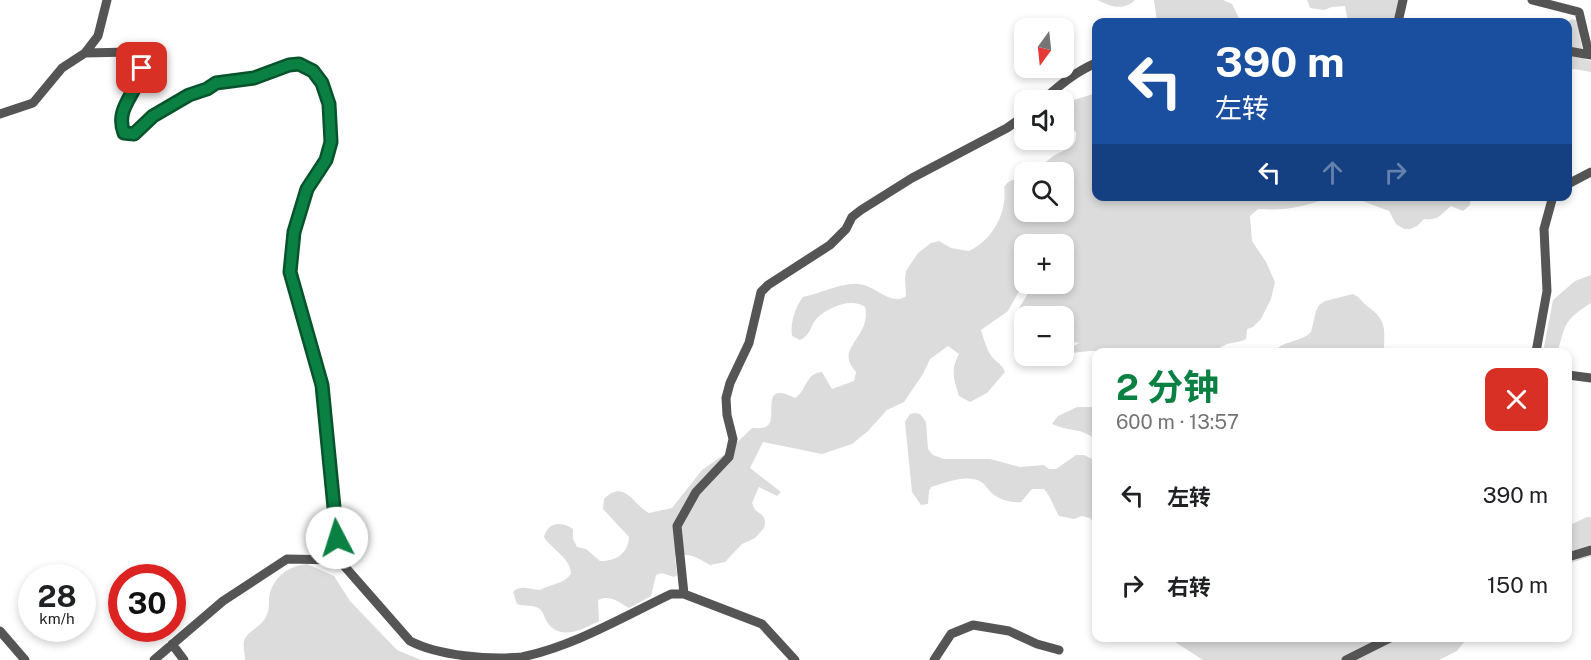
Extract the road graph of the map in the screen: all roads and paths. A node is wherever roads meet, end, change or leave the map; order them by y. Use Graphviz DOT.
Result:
graph roads {
  1 [pos="107,0"];
  2 [pos="1403,0"];
  3 [pos="1532,0"];
  4 [pos="1399,18"];
  5 [pos="1572,52"];
  6 [pos="85,53"];
  7 [pos="1590,54"];
  8 [pos="1092,65"];
  9 [pos="1054,90"];
  10 [pos="0,114"];
  11 [pos="1014,123"];
  12 [pos="1591,172"];
  13 [pos="1572,182"];
  14 [pos="1552,201"];
  15 [pos="1537,348"];
  16 [pos="1572,376"];
  17 [pos="1591,378"];
  18 [pos="1591,550"];
  19 [pos="1572,555"];
  20 [pos="339,560"];
  21 [pos="684,594"];
  22 [pos="0,631"];
  23 [pos="1382,642"];
  24 [pos="172,644"];
  25 [pos="1059,650"];
  26 [pos="25,660"];
  27 [pos="154,660"];
  28 [pos="184,660"];
  29 [pos="795,660"];
  30 [pos="934,660"];
  31 [pos="1346,660"];
  1 -- 6 [label="street"];
  2 -- 4 [label="street"];
  3 -- 7 [label="street"];
  5 -- 7 [label="street"];
  6 -- 10 [label="street"];
  6 -- 20 [label="street"];
  8 -- 9 [label="street"];
  11 -- 21 [label="street"];
  12 -- 13 [label="street"];
  14 -- 15 [label="street"];
  16 -- 17 [label="street"];
  18 -- 19 [label="street"];
  20 -- 21 [label="street"];
  20 -- 24 [label="street"];
  21 -- 29 [label="street"];
  22 -- 26 [label="street"];
  23 -- 31 [label="street"];
  24 -- 27 [label="street"];
  24 -- 28 [label="street"];
  25 -- 30 [label="street"];
}
